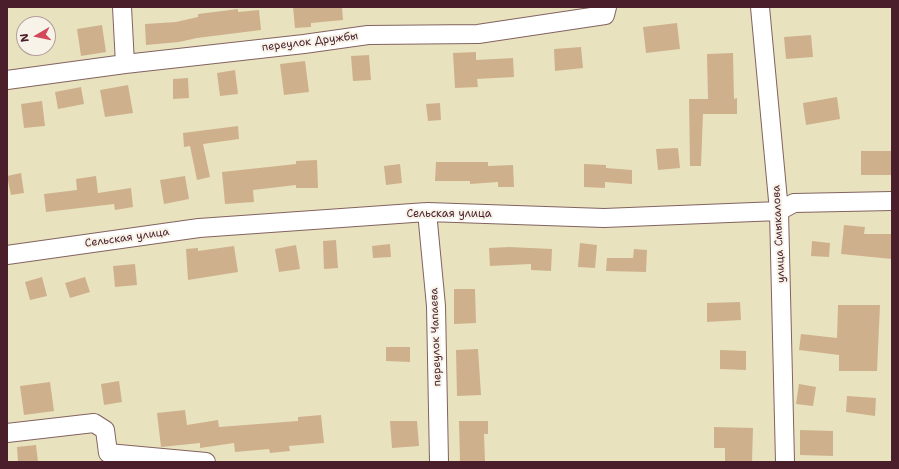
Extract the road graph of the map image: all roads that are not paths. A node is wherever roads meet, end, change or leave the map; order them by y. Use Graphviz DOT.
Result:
graph roads {
  1 [pos="122,7"];
  2 [pos="607,7"];
  3 [pos="760,7"];
  4 [pos="125,64"];
  5 [pos="7,80"];
  6 [pos="892,201"];
  7 [pos="779,211"];
  8 [pos="427,212"];
  9 [pos="7,255"];
  10 [pos="7,433"];
  11 [pos="108,457"];
  12 [pos="206,462"];
  13 [pos="439,462"];
  14 [pos="785,462"];
  1 -- 4 [label="street"];
  2 -- 4 [label="street, переулок Дружбы"];
  3 -- 7 [label="street, улица Смыкалова"];
  4 -- 5 [label="street, переулок Дружбы"];
  6 -- 7 [label="street, Сельская улица"];
  7 -- 8 [label="street, Сельская улица"];
  7 -- 14 [label="street, улица Смыкалова"];
  8 -- 9 [label="street, Сельская улица"];
  8 -- 13 [label="street, переулок Чапаева"];
  10 -- 11 [label="street"];
  11 -- 12 [label="street"];
}
